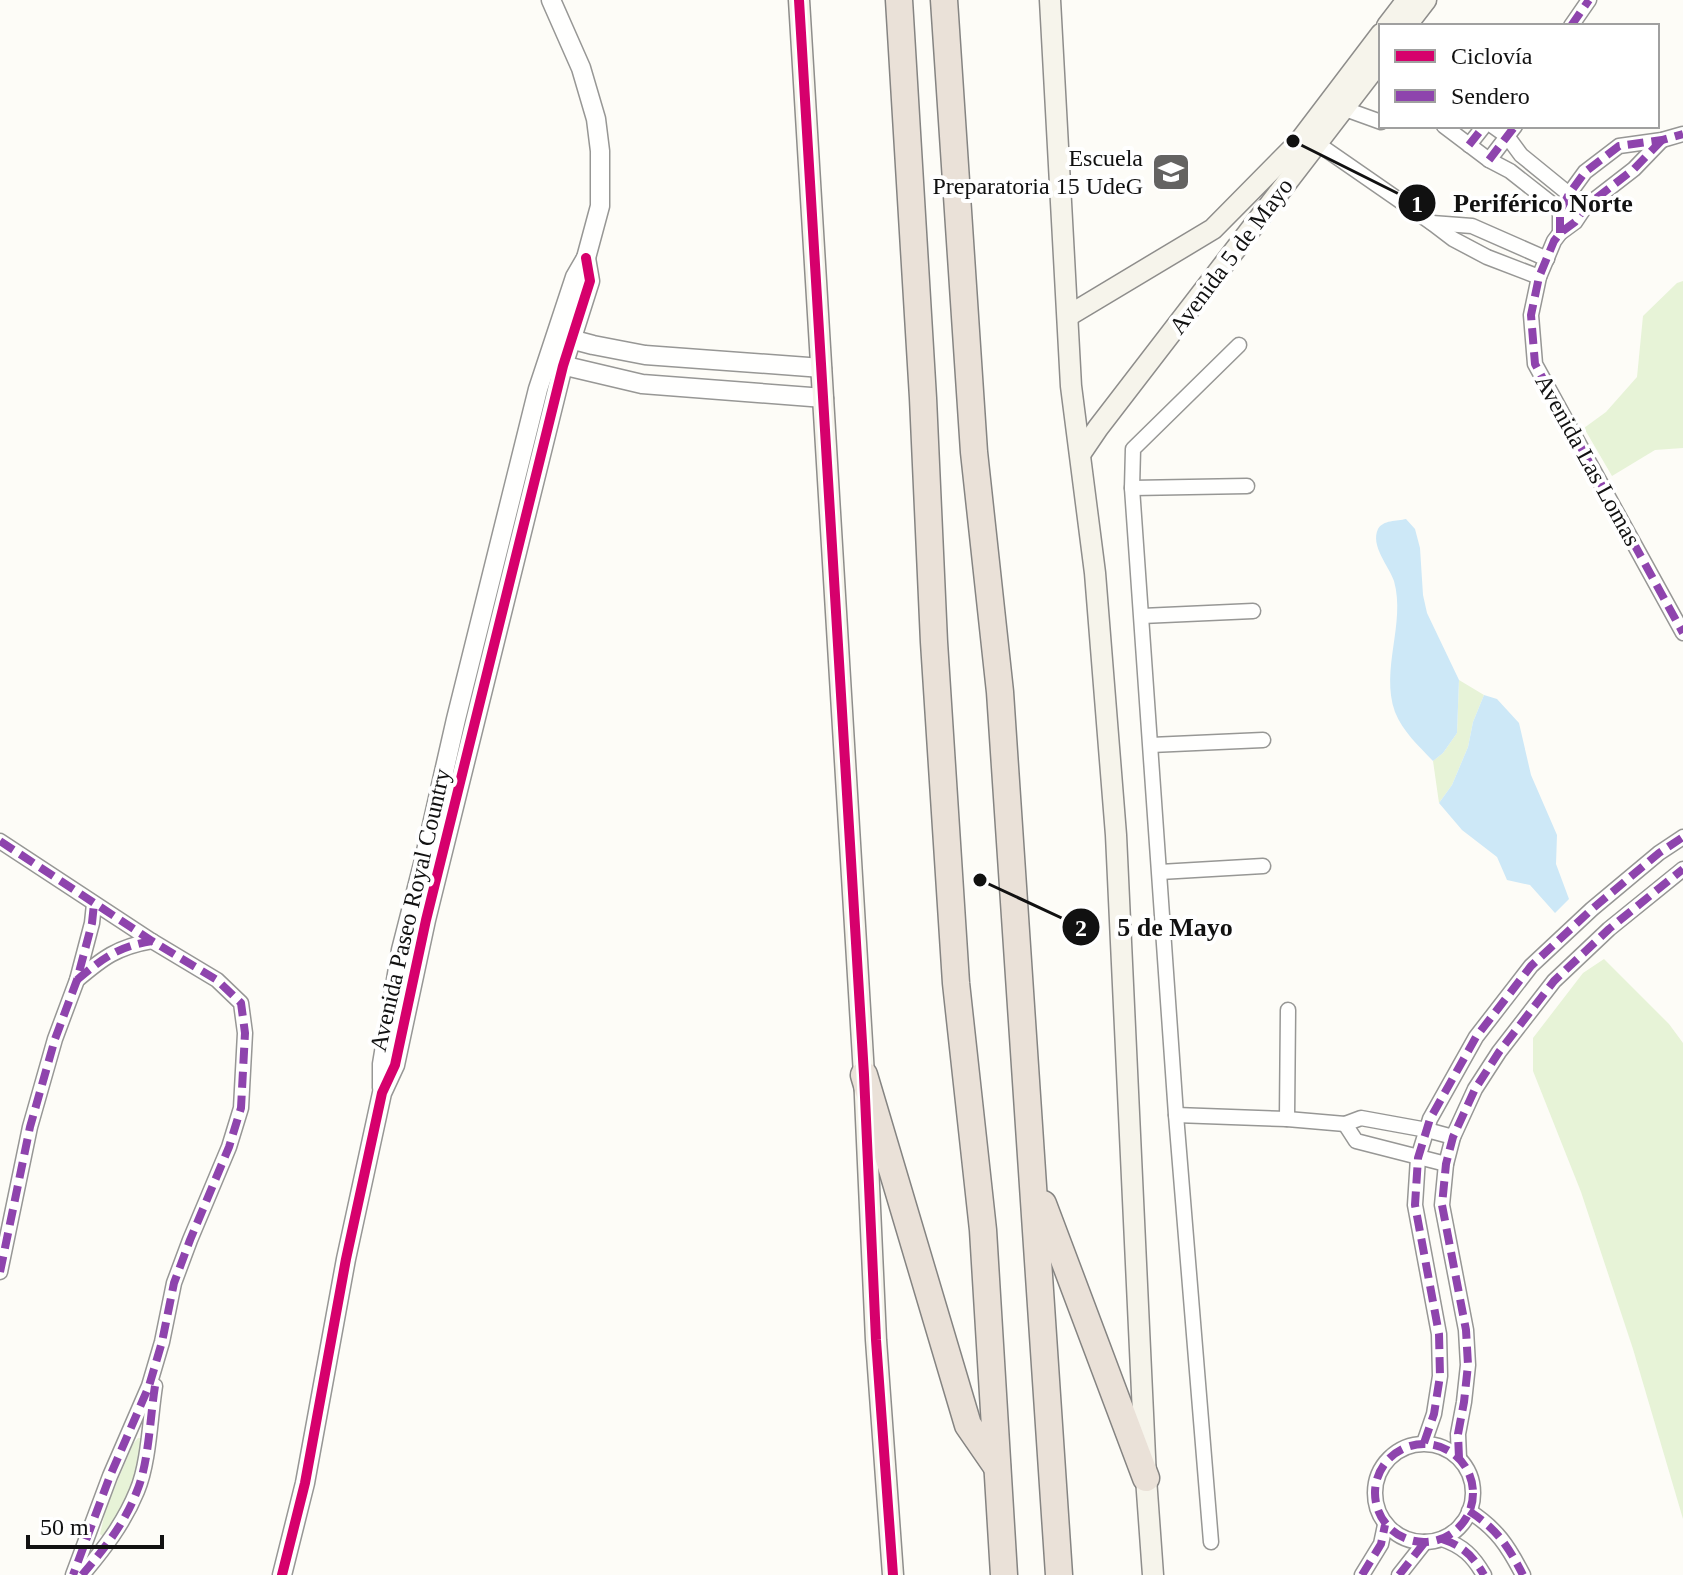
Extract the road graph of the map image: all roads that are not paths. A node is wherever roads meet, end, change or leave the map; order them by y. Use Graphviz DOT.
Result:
graph roads {
  1 [pos="551,0"];
  2 [pos="799,0"];
  3 [pos="899,0"];
  4 [pos="944,0"];
  5 [pos="1050,0"];
  6 [pos="1426,0"];
  7 [pos="1589,0"];
  8 [pos="1412,18"];
  9 [pos="1572,24"];
  10 [pos="1379,37"];
  11 [pos="1379,63"];
  12 [pos="1345,109"];
  13 [pos="1379,121"];
  14 [pos="1447,128"];
  15 [pos="1482,128"];
  16 [pos="1511,131"];
  17 [pos="1683,134"];
  18 [pos="1662,140"];
  19 [pos="1318,144"];
  20 [pos="1469,145"];
  21 [pos="1489,160"];
  22 [pos="1569,194"];
  23 [pos="1585,207"];
  24 [pos="1560,211"];
  25 [pos="1575,222"];
  26 [pos="1432,223"];
  27 [pos="1560,233"];
  28 [pos="1547,259"];
  29 [pos="1539,277"];
  30 [pos="1068,316"];
  31 [pos="563,337"];
  32 [pos="1239,345"];
  33 [pos="645,355"];
  34 [pos="554,364"];
  35 [pos="822,368"];
  36 [pos="642,384"];
  37 [pos="824,398"];
  38 [pos="1081,453"];
  39 [pos="1247,486"];
  40 [pos="1132,488"];
  41 [pos="1253,611"];
  42 [pos="1142,616"];
  43 [pos="1683,633"];
  44 [pos="456,719"];
  45 [pos="474,727"];
  46 [pos="1263,740"];
  47 [pos="1151,745"];
  48 [pos="1683,837"];
  49 [pos="0,841"];
  50 [pos="1263,866"];
  51 [pos="1683,869"];
  52 [pos="1160,872"];
  53 [pos="94,904"];
  54 [pos="152,941"];
  55 [pos="410,950"];
  56 [pos="77,980"];
  57 [pos="1288,1010"];
  58 [pos="864,1075"];
  59 [pos="1176,1115"];
  60 [pos="1287,1119"];
  61 [pos="1345,1124"];
  62 [pos="1427,1130"];
  63 [pos="1453,1137"];
  64 [pos="1418,1158"];
  65 [pos="1446,1164"];
  66 [pos="1033,1177"];
  67 [pos="0,1272"];
  68 [pos="162,1342"];
  69 [pos="1424,1443"];
  70 [pos="1459,1458"];
  71 [pos="998,1469"];
  72 [pos="1146,1478"];
  73 [pos="1469,1511"];
  74 [pos="1385,1525"];
  75 [pos="1442,1539"];
  76 [pos="1211,1542"];
  77 [pos="1425,1542"];
  78 [pos="73,1575"];
  79 [pos="82,1575"];
  80 [pos="282,1575"];
  81 [pos="893,1575"];
  82 [pos="1004,1575"];
  83 [pos="1059,1575"];
  84 [pos="1153,1575"];
  85 [pos="1362,1575"];
  86 [pos="1399,1575"];
  87 [pos="1484,1575"];
  88 [pos="1523,1575"];
  1 -- 31 [label="street, Avenida Paseo Royal Country"];
  2 -- 35 [label="main road"];
  3 -- 71 [label="highway"];
  4 -- 66 [label="highway"];
  5 -- 30 [label="main road"];
  6 -- 8 [label="main road"];
  7 -- 9 [label="street"];
  10 -- 30 [label="main road, Avenida 5 de Mayo"];
  11 -- 12 [label="main road, Avenida 5 de Mayo"];
  12 -- 13 [label="street"];
  12 -- 19 [label="main road, Avenida 5 de Mayo"];
  14 -- 20 [label="street"];
  15 -- 20 [label="street"];
  16 -- 21 [label="street"];
  16 -- 22 [label="street"];
  17 -- 18 [label="street, Avenida Las Lomas"];
  18 -- 22 [label="street, Avenida Las Lomas"];
  18 -- 23 [label="street, Avenida Las Lomas"];
  19 -- 26 [label="street"];
  19 -- 38 [label="main road, Avenida 5 de Mayo"];
  20 -- 21 [label="street"];
  21 -- 24 [label="street"];
  22 -- 23 [label="street"];
  22 -- 24 [label="street, Avenida Las Lomas"];
  23 -- 25 [label="street, Avenida Las Lomas"];
  24 -- 25 [label="street"];
  24 -- 27 [label="street, Avenida Las Lomas"];
  25 -- 27 [label="street, Avenida Las Lomas"];
  26 -- 28 [label="street"];
  26 -- 29 [label="street"];
  27 -- 28 [label="street, Avenida Las Lomas"];
  28 -- 29 [label="street, Avenida Las Lomas"];
  29 -- 43 [label="street, Avenida Las Lomas"];
  30 -- 38 [label="main road"];
  31 -- 33 [label="street"];
  31 -- 34 [label="street, Avenida Paseo Royal Country"];
  32 -- 40 [label="street"];
  33 -- 35 [label="street"];
  33 -- 36 [label="street"];
  34 -- 36 [label="street"];
  34 -- 44 [label="street, Avenida Paseo Royal Country"];
  34 -- 45 [label="street, Avenida Paseo Royal Country"];
  35 -- 37 [label="main road"];
  36 -- 37 [label="street"];
  37 -- 58 [label="main road"];
  38 -- 72 [label="main road"];
  39 -- 40 [label="street"];
  40 -- 42 [label="street"];
  41 -- 42 [label="street"];
  42 -- 47 [label="street"];
  44 -- 45 [label="street"];
  44 -- 55 [label="street, Avenida Paseo Royal Country"];
  45 -- 55 [label="street, Avenida Paseo Royal Country"];
  46 -- 47 [label="street"];
  47 -- 52 [label="street"];
  48 -- 62 [label="street"];
  49 -- 53 [label="street"];
  50 -- 52 [label="street"];
  51 -- 63 [label="street"];
  52 -- 59 [label="street"];
  53 -- 54 [label="street"];
  53 -- 56 [label="street"];
  54 -- 56 [label="street"];
  54 -- 68 [label="street"];
  55 -- 80 [label="street, Avenida Paseo Royal Country"];
  56 -- 67 [label="street"];
  57 -- 60 [label="street"];
  58 -- 71 [label="highway"];
  58 -- 81 [label="main road"];
  59 -- 60 [label="street"];
  59 -- 76 [label="street"];
  60 -- 61 [label="street"];
  61 -- 62 [label="street"];
  61 -- 64 [label="street"];
  62 -- 63 [label="street"];
  62 -- 64 [label="street"];
  63 -- 65 [label="street"];
  64 -- 65 [label="street"];
  64 -- 69 [label="street"];
  65 -- 70 [label="street"];
  66 -- 72 [label="highway"];
  66 -- 83 [label="highway"];
  68 -- 78 [label="street"];
  68 -- 79 [label="street"];
  69 -- 70 [label="street"];
  69 -- 74 [label="street"];
  70 -- 73 [label="street"];
  71 -- 82 [label="highway"];
  72 -- 84 [label="main road"];
  73 -- 75 [label="street"];
  73 -- 88 [label="street"];
  74 -- 77 [label="street"];
  74 -- 85 [label="street"];
  75 -- 77 [label="street"];
  75 -- 87 [label="street"];
  77 -- 86 [label="street"];
}
